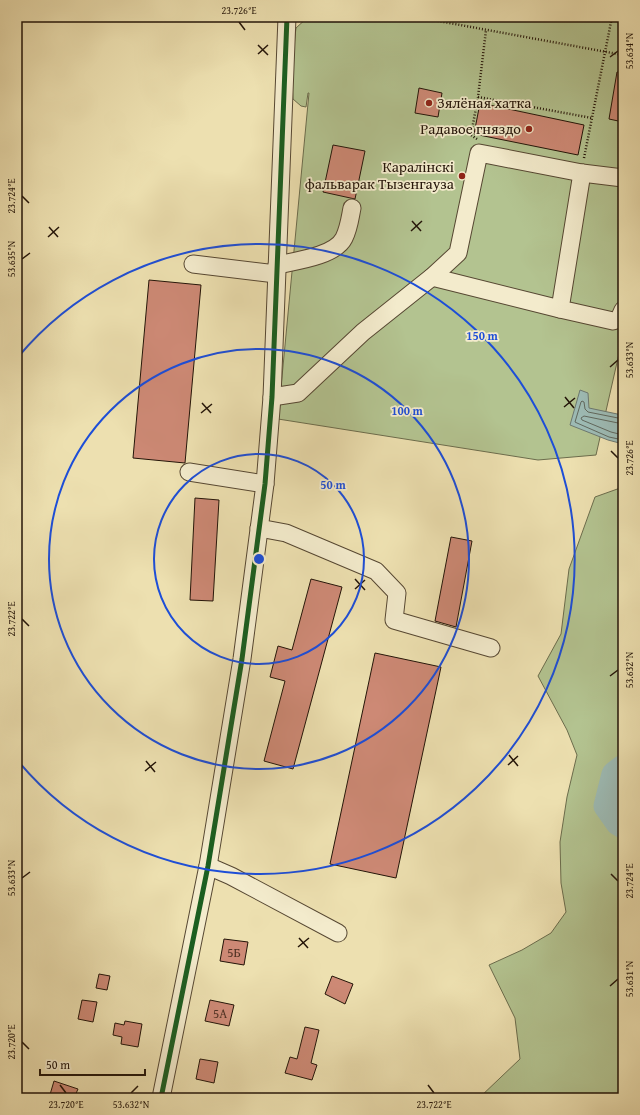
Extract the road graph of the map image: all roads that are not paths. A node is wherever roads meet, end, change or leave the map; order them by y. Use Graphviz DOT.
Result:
graph roads {
  1 [pos="287,17"];
  2 [pos="582,173"];
  3 [pos="623,178"];
  4 [pos="352,208"];
  5 [pos="193,264"];
  6 [pos="277,270"];
  7 [pos="432,277"];
  8 [pos="560,309"];
  9 [pos="623,310"];
  10 [pos="272,397"];
  11 [pos="189,472"];
  12 [pos="265,484"];
  13 [pos="259,528"];
  14 [pos="491,648"];
  15 [pos="208,866"];
  16 [pos="338,933"];
  17 [pos="162,1098"];
  1 -- 6 [label="street"];
  2 -- 3 [label="street"];
  2 -- 7 [label="street"];
  2 -- 8 [label="street"];
  4 -- 6 [label="street"];
  5 -- 6 [label="street"];
  6 -- 10 [label="street"];
  7 -- 8 [label="street"];
  7 -- 10 [label="street"];
  8 -- 9 [label="street"];
  10 -- 12 [label="street"];
  11 -- 12 [label="street"];
  12 -- 13 [label="street"];
  13 -- 14 [label="street"];
  13 -- 15 [label="street"];
  15 -- 16 [label="street"];
  15 -- 17 [label="street"];
}
